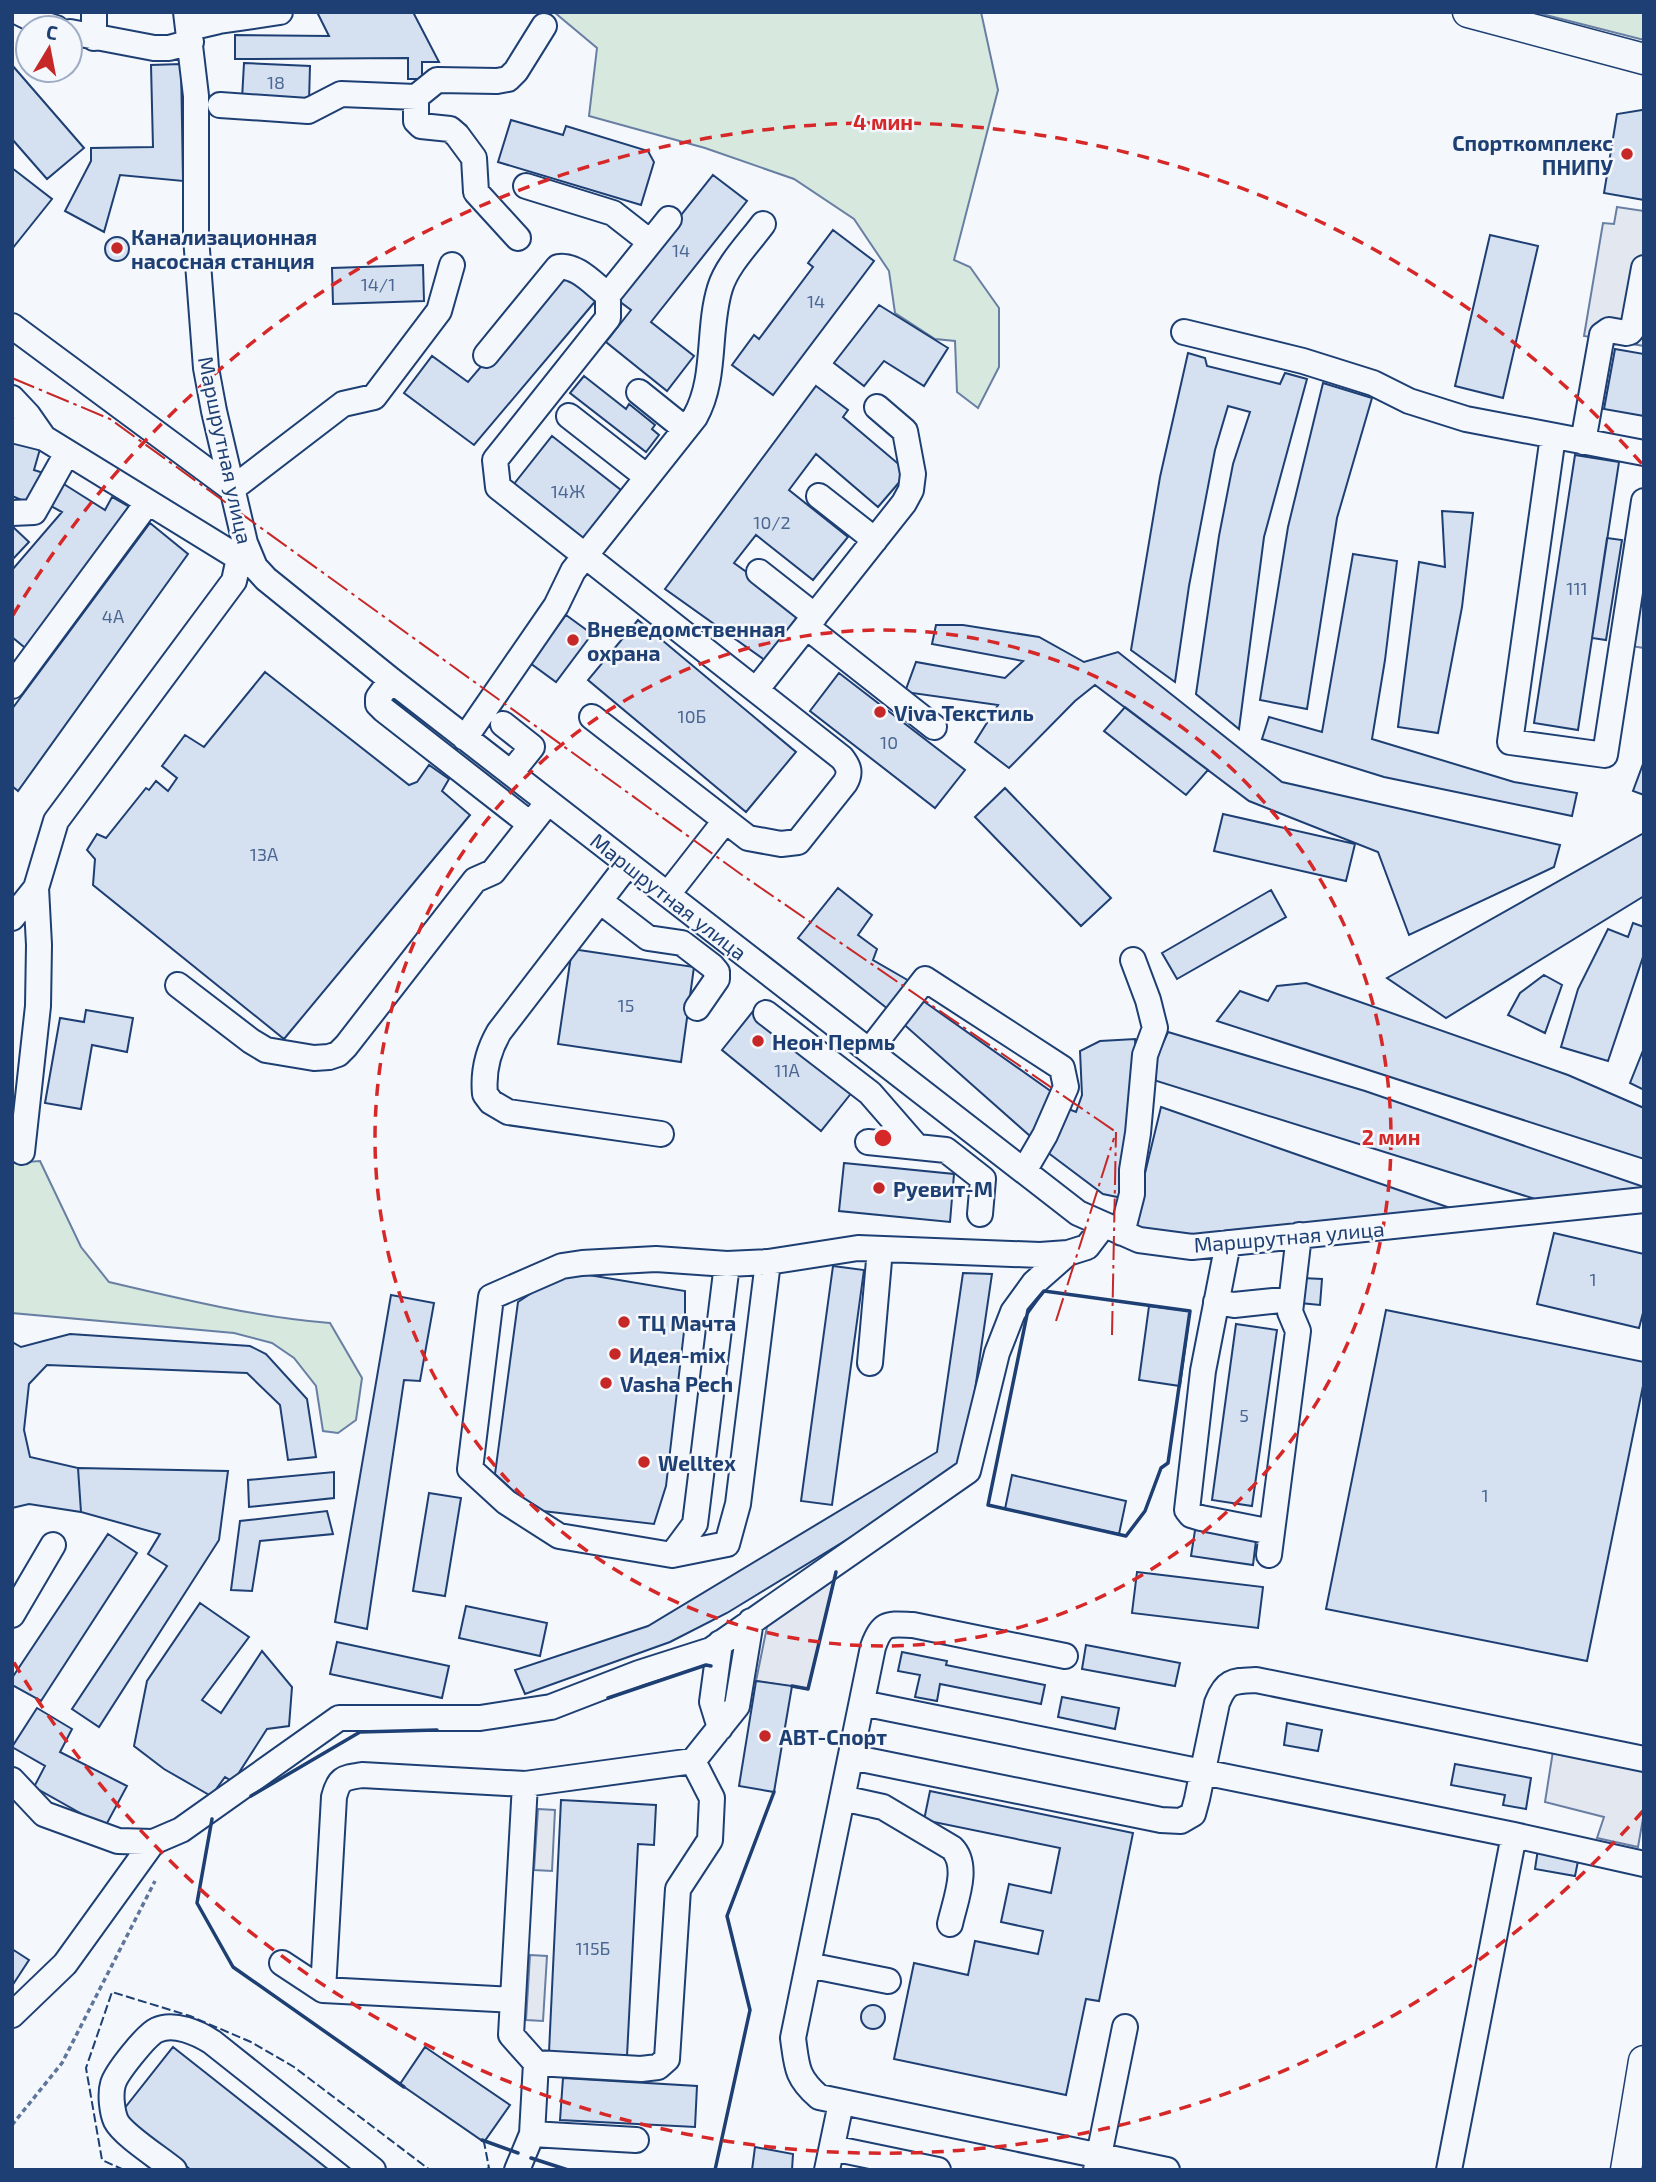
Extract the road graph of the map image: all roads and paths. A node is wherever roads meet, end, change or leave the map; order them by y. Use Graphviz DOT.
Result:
graph roads {
  1 [pos="94,12"];
  2 [pos="279,12"];
  3 [pos="1468,12"];
  4 [pos="544,26"];
  5 [pos="188,28"];
  6 [pos="84,36"];
  7 [pos="94,38"];
  8 [pos="1644,59"];
  9 [pos="416,97"];
  10 [pos="220,105"];
  11 [pos="526,186"];
  12 [pos="669,219"];
  13 [pos="763,224"];
  14 [pos="518,238"];
  15 [pos="650,242"];
  16 [pos="452,265"];
  17 [pos="1644,268"];
  18 [pos="608,295"];
  19 [pos="12,326"];
  20 [pos="1184,332"];
  21 [pos="486,355"];
  22 [pos="639,392"];
  23 [pos="12,398"];
  24 [pos="877,407"];
  25 [pos="569,416"];
  26 [pos="685,429"];
  27 [pos="12,430"];
  28 [pos="1553,436"];
  29 [pos="44,438"];
  30 [pos="1583,442"];
  31 [pos="67,453"];
  32 [pos="1644,453"];
  33 [pos="647,477"];
  34 [pos="232,489"];
  35 [pos="819,496"];
  36 [pos="1644,501"];
  37 [pos="148,502"];
  38 [pos="12,513"];
  39 [pos="875,540"];
  40 [pos="585,555"];
  41 [pos="244,557"];
  42 [pos="759,572"];
  43 [pos="811,622"];
  44 [pos="391,680"];
  45 [pos="12,686"];
  46 [pos="756,690"];
  47 [pos="592,717"];
  48 [pos="503,724"];
  49 [pos="934,727"];
  50 [pos="466,738"];
  51 [pos="511,773"];
  52 [pos="548,802"];
  53 [pos="725,821"];
  54 [pos="530,824"];
  55 [pos="628,864"];
  56 [pos="36,888"];
  57 [pos="668,894"];
  58 [pos="600,901"];
  59 [pos="12,918"];
  60 [pos="1133,960"];
  61 [pos="178,985"];
  62 [pos="697,1008"];
  63 [pos="766,1013"];
  64 [pos="869,1051"];
  65 [pos="898,1073"];
  66 [pos="870,1093"];
  67 [pos="661,1134"];
  68 [pos="868,1142"];
  69 [pos="917,1147"];
  70 [pos="22,1152"];
  71 [pos="1024,1171"];
  72 [pos="1644,1200"];
  73 [pos="980,1214"];
  74 [pos="1113,1230"];
  75 [pos="1299,1235"];
  76 [pos="1228,1243"];
  77 [pos="880,1249"];
  78 [pos="1068,1254"];
  79 [pos="768,1262"];
  80 [pos="727,1264"];
  81 [pos="1291,1299"];
  82 [pos="1216,1301"];
  83 [pos="870,1363"];
  84 [pos="53,1545"];
  85 [pos="672,1555"];
  86 [pos="12,1615"];
  87 [pos="751,1621"];
  88 [pos="720,1643"];
  89 [pos="1065,1656"];
  90 [pos="862,1703"];
  91 [pos="720,1728"];
  92 [pos="851,1757"];
  93 [pos="1644,1759"];
  94 [pos="693,1761"];
  95 [pos="1203,1773"];
  96 [pos="12,1780"];
  97 [pos="525,1784"];
  98 [pos="842,1798"];
  99 [pos="1514,1835"];
  100 [pos="153,1842"];
  101 [pos="1644,1864"];
  102 [pos="158,1875"];
  103 [pos="950,1924"];
  104 [pos="282,1963"];
  105 [pos="808,1965"];
  106 [pos="888,1981"];
  107 [pos="323,1990"];
  108 [pos="513,2000"];
  109 [pos="12,2015"];
  110 [pos="1125,2027"];
  111 [pos="1644,2061"];
  112 [pos="536,2063"];
  113 [pos="841,2103"];
  114 [pos="12,2126"];
  115 [pos="532,2134"];
  116 [pos="636,2140"];
  117 [pos="830,2159"];
  118 [pos="1097,2163"];
  119 [pos="174,2170"];
  120 [pos="373,2170"];
  121 [pos="517,2170"];
  122 [pos="938,2170"];
  123 [pos="1167,2170"];
  124 [pos="1449,2170"];
  125 [pos="1626,2170"];
  1 -- 7 [label="street"];
  2 -- 5 [label="street"];
  3 -- 8 [label="main road"];
  4 -- 9 [label="street"];
  5 -- 7 [label="street"];
  5 -- 34 [label="street, Маршрутная улица"];
  6 -- 7 [label="street"];
  9 -- 10 [label="street"];
  9 -- 14 [label="street"];
  11 -- 15 [label="street"];
  12 -- 15 [label="street"];
  13 -- 26 [label="street"];
  15 -- 18 [label="street"];
  16 -- 34 [label="street"];
  17 -- 30 [label="street"];
  18 -- 21 [label="street"];
  18 -- 40 [label="street"];
  19 -- 34 [label="street"];
  20 -- 28 [label="street"];
  22 -- 26 [label="street"];
  23 -- 29 [label="street"];
  24 -- 39 [label="street"];
  25 -- 33 [label="street"];
  26 -- 33 [label="street"];
  27 -- 29 [label="street"];
  28 -- 30 [label="street"];
  28 -- 36 [label="street"];
  29 -- 31 [label="street"];
  30 -- 32 [label="street"];
  31 -- 37 [label="street"];
  31 -- 38 [label="street"];
  33 -- 40 [label="street"];
  34 -- 41 [label="street, Маршрутная улица"];
  35 -- 39 [label="street"];
  37 -- 41 [label="street"];
  37 -- 45 [label="street"];
  39 -- 43 [label="street"];
  40 -- 46 [label="street"];
  40 -- 50 [label="street"];
  41 -- 44 [label="street, Маршрутная улица"];
  41 -- 56 [label="street"];
  42 -- 43 [label="street"];
  43 -- 46 [label="street"];
  43 -- 49 [label="street"];
  44 -- 50 [label="street, Маршрутная улица"];
  44 -- 54 [label="street"];
  46 -- 53 [label="street"];
  47 -- 53 [label="street"];
  48 -- 51 [label="street"];
  50 -- 51 [label="street, Маршрутная улица"];
  51 -- 52 [label="street, Маршрутная улица"];
  52 -- 54 [label="street"];
  52 -- 55 [label="street, Маршрутная улица"];
  53 -- 57 [label="street"];
  54 -- 61 [label="street"];
  55 -- 57 [label="street, Маршрутная улица"];
  55 -- 58 [label="street"];
  56 -- 59 [label="street"];
  56 -- 70 [label="street"];
  57 -- 64 [label="street, Маршрутная улица"];
  58 -- 62 [label="street"];
  58 -- 67 [label="street"];
  60 -- 74 [label="street"];
  63 -- 66 [label="street"];
  64 -- 65 [label="street, Маршрутная улица"];
  64 -- 71 [label="street"];
  65 -- 66 [label="street"];
  65 -- 71 [label="street, Маршрутная улица"];
  66 -- 69 [label="street"];
  68 -- 69 [label="street"];
  69 -- 73 [label="street"];
  71 -- 74 [label="street, Маршрутная улица"];
  72 -- 75 [label="street, Маршрутная улица"];
  74 -- 76 [label="street, Маршрутная улица"];
  74 -- 78 [label="street"];
  75 -- 76 [label="street, Маршрутная улица"];
  75 -- 81 [label="street"];
  76 -- 82 [label="street"];
  77 -- 78 [label="street"];
  77 -- 79 [label="street"];
  77 -- 83 [label="street"];
  78 -- 87 [label="street"];
  79 -- 80 [label="street"];
  79 -- 85 [label="street"];
  80 -- 85 [label="street"];
  80 -- 85 [label="street"];
  81 -- 82 [label="street"];
  81 -- 82 [label="street"];
  84 -- 86 [label="street"];
  87 -- 88 [label="street"];
  87 -- 91 [label="street"];
  88 -- 91 [label="street"];
  88 -- 100 [label="street"];
  89 -- 90 [label="street"];
  90 -- 92 [label="street"];
  90 -- 95 [label="street"];
  91 -- 94 [label="street"];
  92 -- 95 [label="street"];
  92 -- 98 [label="street"];
  93 -- 95 [label="street"];
  94 -- 97 [label="street"];
  94 -- 112 [label="street"];
  95 -- 99 [label="street"];
  96 -- 100 [label="street"];
  97 -- 107 [label="street"];
  97 -- 108 [label="street"];
  98 -- 103 [label="street"];
  98 -- 105 [label="street"];
  99 -- 101 [label="street"];
  99 -- 124 [label="street"];
  100 -- 109 [label="street"];
  102 -- 114 [label="path"];
  104 -- 107 [label="street"];
  105 -- 106 [label="street"];
  105 -- 113 [label="street"];
  107 -- 108 [label="street"];
  108 -- 112 [label="street"];
  110 -- 118 [label="street"];
  111 -- 125 [label="main road"];
  112 -- 115 [label="street"];
  113 -- 117 [label="street"];
  113 -- 118 [label="street"];
  115 -- 116 [label="street"];
  115 -- 121 [label="street"];
  117 -- 122 [label="street"];
  118 -- 123 [label="street"];
  119 -- 120 [label="street"];
}
